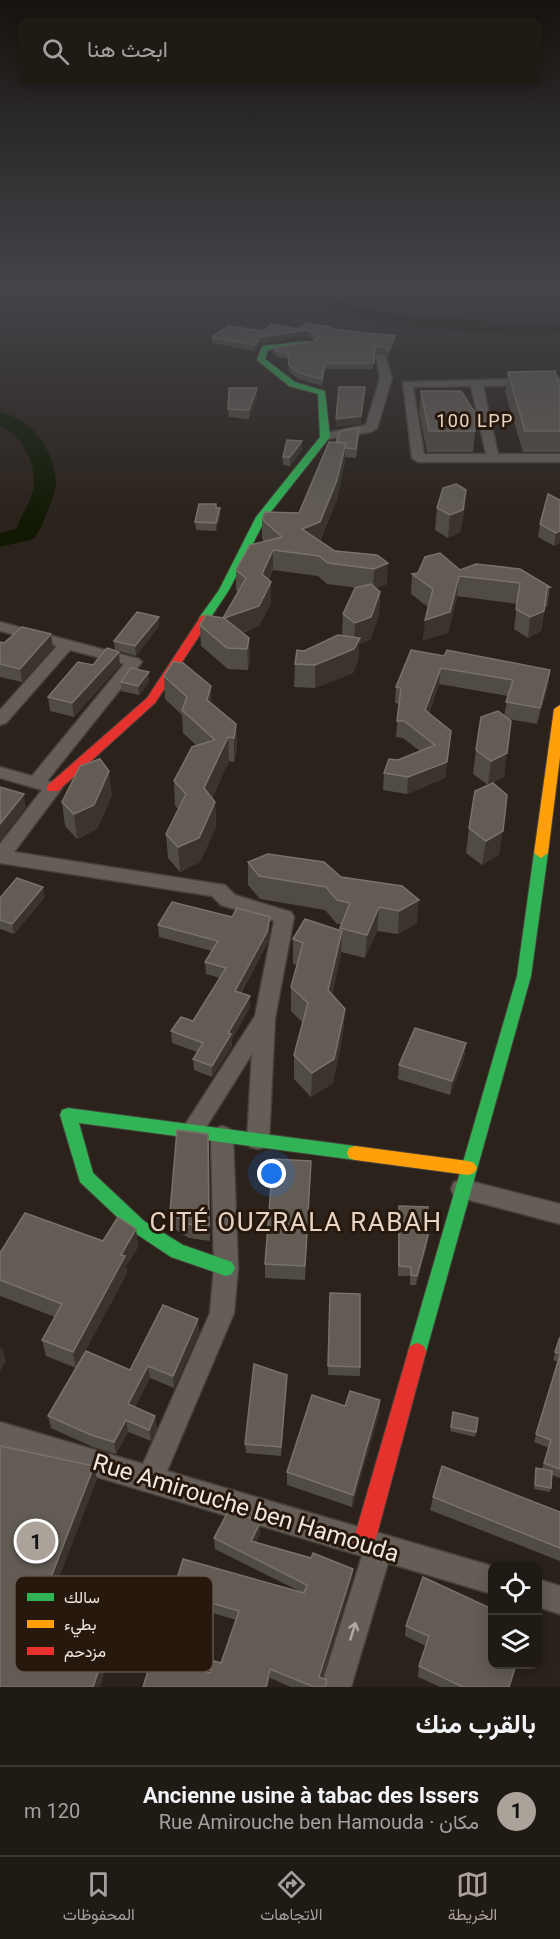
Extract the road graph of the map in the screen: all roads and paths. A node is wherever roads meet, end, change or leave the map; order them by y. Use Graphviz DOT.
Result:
graph roads {
  1 [pos="266,364"];
  2 [pos="382,364"];
  3 [pos="386,378"];
  4 [pos="560,381"];
  5 [pos="476,382"];
  6 [pos="407,384"];
  7 [pos="325,437"];
  8 [pos="493,458"];
  9 [pos="560,458"];
  10 [pos="0,626"];
  11 [pos="67,644"];
  12 [pos="560,709"];
  13 [pos="0,720"];
  14 [pos="0,772"];
  15 [pos="44,786"];
  16 [pos="546,811"];
  17 [pos="560,825"];
  18 [pos="0,856"];
  19 [pos="265,1017"];
  20 [pos="192,1131"];
  21 [pos="222,1135"];
  22 [pos="258,1140"];
  23 [pos="465,1179"];
  24 [pos="560,1214"];
  25 [pos="226,1268"];
  26 [pos="0,1435"];
  27 [pos="150,1479"];
  28 [pos="371,1545"];
  29 [pos="488,1579"];
  30 [pos="542,1595"];
  31 [pos="560,1600"];
  32 [pos="336,1687"];
  1 -- 7 [label="street"];
  2 -- 3 [label="street"];
  3 -- 6 [label="street"];
  3 -- 7 [label="street"];
  4 -- 5 [label="street"];
  5 -- 6 [label="street"];
  5 -- 8 [label="street"];
  6 -- 8 [label="street"];
  7 -- 15 [label="street"];
  8 -- 9 [label="street"];
  10 -- 11 [label="street"];
  11 -- 13 [label="street"];
  11 -- 15 [label="street"];
  12 -- 16 [label="street"];
  14 -- 15 [label="street"];
  15 -- 18 [label="street"];
  16 -- 17 [label="street"];
  16 -- 23 [label="street"];
  18 -- 19 [label="street"];
  19 -- 20 [label="street"];
  19 -- 22 [label="street"];
  20 -- 21 [label="street"];
  20 -- 25 [label="street"];
  21 -- 22 [label="street"];
  21 -- 25 [label="street"];
  22 -- 23 [label="street"];
  23 -- 24 [label="street"];
  23 -- 28 [label="street"];
  25 -- 27 [label="street"];
  26 -- 27 [label="street, Rue Amirouche ben Hamouda"];
  27 -- 28 [label="street, Rue Amirouche ben Hamouda"];
  28 -- 29 [label="street, Rue Amirouche ben Hamouda"];
  32 -- 28 [label="street, one-way"];
  30 -- 31 [label="street"];
}
